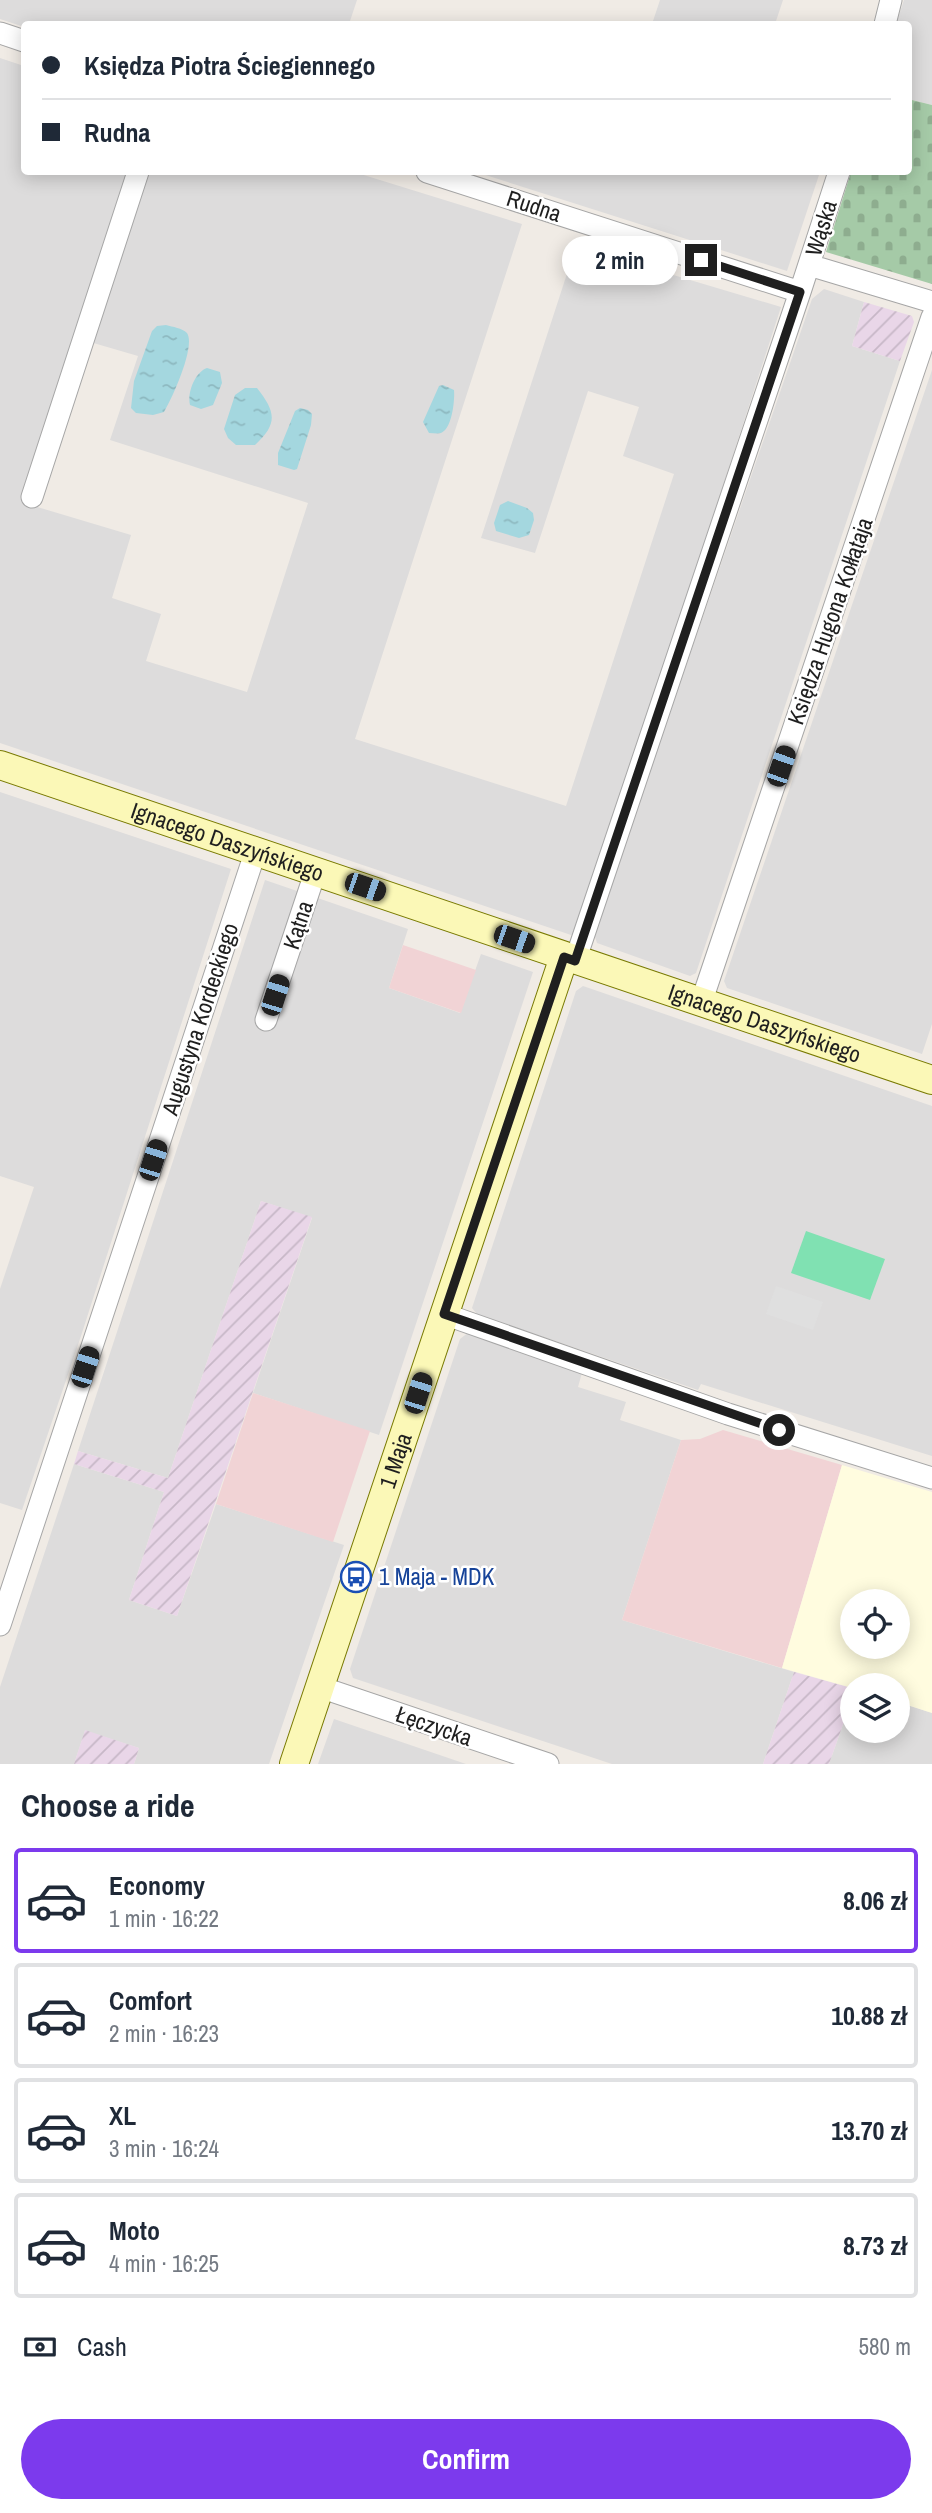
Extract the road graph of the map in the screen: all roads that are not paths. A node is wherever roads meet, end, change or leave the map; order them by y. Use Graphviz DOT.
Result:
graph roads {
  1 [pos="891,0"];
  2 [pos="886,21"];
  3 [pos="0,33"];
  4 [pos="21,40"];
  5 [pos="137,175"];
  6 [pos="436,175"];
  7 [pos="838,175"];
  8 [pos="810,265"];
  9 [pos="800,292"];
  10 [pos="932,302"];
  11 [pos="932,317"];
  12 [pos="32,497"];
  13 [pos="0,765"];
  14 [pos="256,850"];
  15 [pos="316,870"];
  16 [pos="570,959"];
  17 [pos="701,1003"];
  18 [pos="266,1020"];
  19 [pos="931,1076"];
  20 [pos="444,1314"];
  21 [pos="932,1478"];
  22 [pos="0,1625"];
  23 [pos="320,1687"];
  24 [pos="294,1764"];
  25 [pos="548,1764"];
  1 -- 2 [label="street"];
  3 -- 4 [label="street"];
  5 -- 12 [label="street"];
  6 -- 9 [label="street, Rudna"];
  7 -- 8 [label="street, Wąska"];
  8 -- 9 [label="street, Wąska"];
  8 -- 10 [label="street"];
  9 -- 16 [label="street, Wąska"];
  11 -- 17 [label="street, Księdza Hugona Kołłątaja"];
  13 -- 14 [label="street, Ignacego Daszyńskiego"];
  14 -- 15 [label="street, Ignacego Daszyńskiego"];
  14 -- 22 [label="street, Augustyna Kordeckiego"];
  15 -- 16 [label="street, Ignacego Daszyńskiego"];
  15 -- 18 [label="street, Kątna"];
  16 -- 17 [label="street, Ignacego Daszyńskiego"];
  16 -- 20 [label="street, 1 Maja"];
  17 -- 19 [label="street, Ignacego Daszyńskiego"];
  20 -- 21 [label="street"];
  20 -- 23 [label="street, 1 Maja"];
  23 -- 24 [label="street, 1 Maja"];
  23 -- 25 [label="street, Łęczycka"];
}
